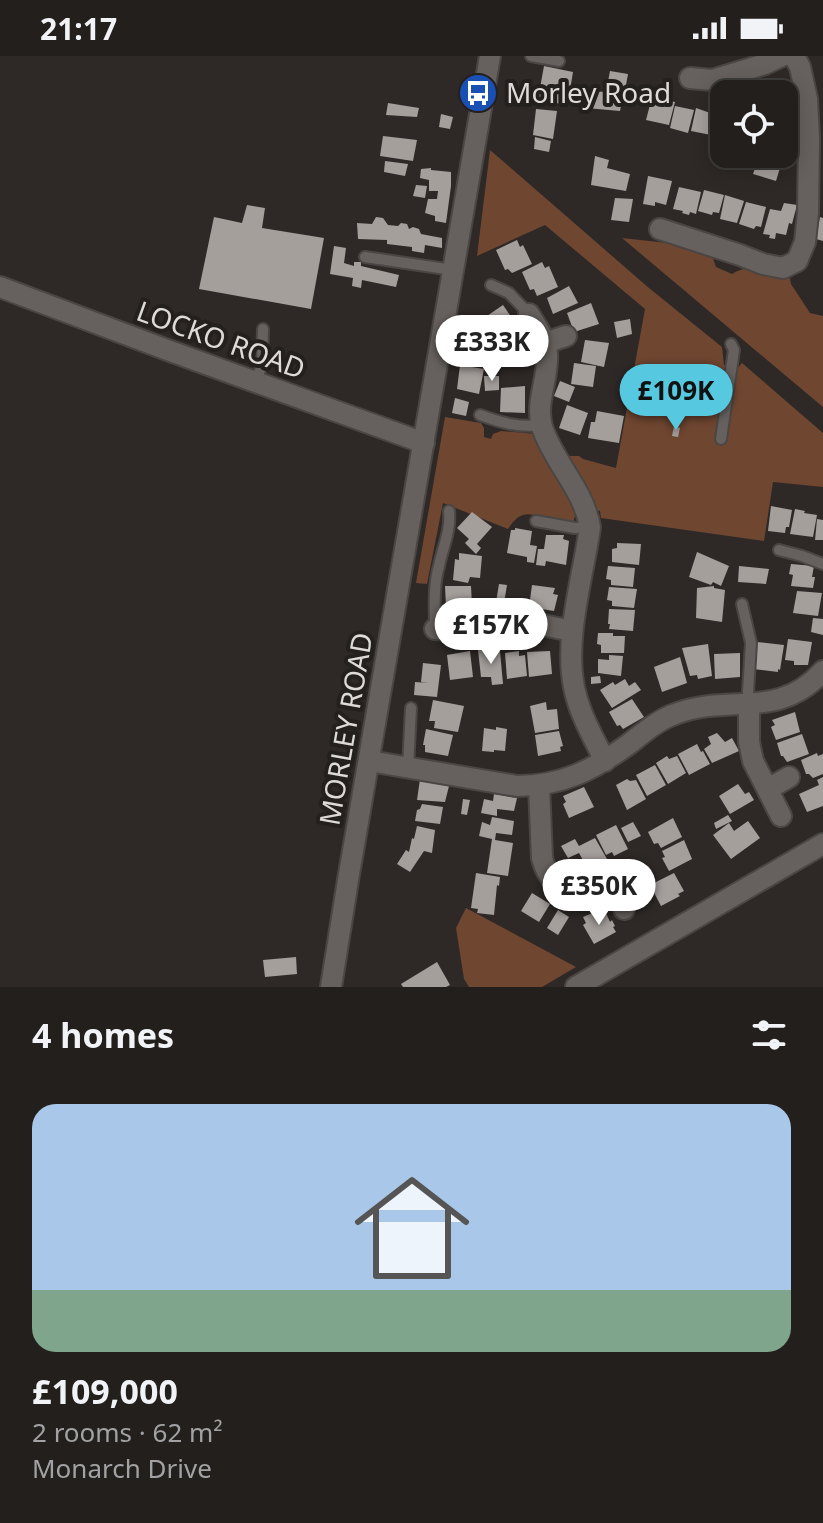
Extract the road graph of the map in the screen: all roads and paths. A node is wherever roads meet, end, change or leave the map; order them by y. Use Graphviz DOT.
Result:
graph roads {
  1 [pos="490,56"];
  2 [pos="531,56"];
  3 [pos="782,56"];
  4 [pos="794,56"];
  5 [pos="559,61"];
  6 [pos="690,78"];
  7 [pos="816,190"];
  8 [pos="660,229"];
  9 [pos="365,257"];
  10 [pos="453,270"];
  11 [pos="491,285"];
  12 [pos="0,287"];
  13 [pos="529,314"];
  14 [pos="263,329"];
  15 [pos="566,336"];
  16 [pos="545,343"];
  17 [pos="731,344"];
  18 [pos="256,383"];
  19 [pos="689,403"];
  20 [pos="725,408"];
  21 [pos="480,415"];
  22 [pos="542,425"];
  23 [pos="721,439"];
  24 [pos="424,443"];
  25 [pos="449,511"];
  26 [pos="536,521"];
  27 [pos="590,527"];
  28 [pos="779,550"];
  29 [pos="823,564"];
  30 [pos="742,604"];
  31 [pos="435,629"];
  32 [pos="572,631"];
  33 [pos="823,671"];
  34 [pos="749,705"];
  35 [pos="411,708"];
  36 [pos="369,761"];
  37 [pos="605,761"];
  38 [pos="408,768"];
  39 [pos="789,777"];
  40 [pos="539,786"];
  41 [pos="768,789"];
  42 [pos="781,816"];
  43 [pos="823,844"];
  44 [pos="641,876"];
  45 [pos="617,886"];
  46 [pos="624,909"];
  47 [pos="331,987"];
  48 [pos="576,987"];
  1 -- 10 [label="street, MORLEY ROAD"];
  2 -- 5 [label="lane"];
  3 -- 6 [label="street"];
  4 -- 7 [label="street"];
  7 -- 8 [label="street"];
  9 -- 10 [label="lane"];
  10 -- 24 [label="street, MORLEY ROAD"];
  11 -- 13 [label="lane"];
  12 -- 18 [label="street, LOCKO ROAD"];
  13 -- 16 [label="street"];
  14 -- 18 [label="lane"];
  15 -- 16 [label="street"];
  16 -- 22 [label="street"];
  17 -- 20 [label="lane"];
  18 -- 24 [label="street, LOCKO ROAD"];
  19 -- 20 [label="lane"];
  20 -- 23 [label="lane"];
  21 -- 22 [label="lane"];
  22 -- 27 [label="street"];
  24 -- 36 [label="street, MORLEY ROAD"];
  25 -- 31 [label="lane"];
  26 -- 27 [label="lane"];
  27 -- 32 [label="street"];
  28 -- 29 [label="lane"];
  30 -- 34 [label="lane"];
  31 -- 32 [label="street"];
  32 -- 37 [label="street"];
  33 -- 34 [label="street"];
  34 -- 37 [label="street"];
  34 -- 41 [label="street"];
  35 -- 38 [label="lane"];
  36 -- 38 [label="street"];
  36 -- 47 [label="street, MORLEY ROAD"];
  37 -- 40 [label="street"];
  38 -- 40 [label="street"];
  39 -- 41 [label="street"];
  40 -- 45 [label="street"];
  41 -- 42 [label="street"];
  43 -- 48 [label="street"];
  44 -- 45 [label="street"];
  45 -- 46 [label="street"];
}
